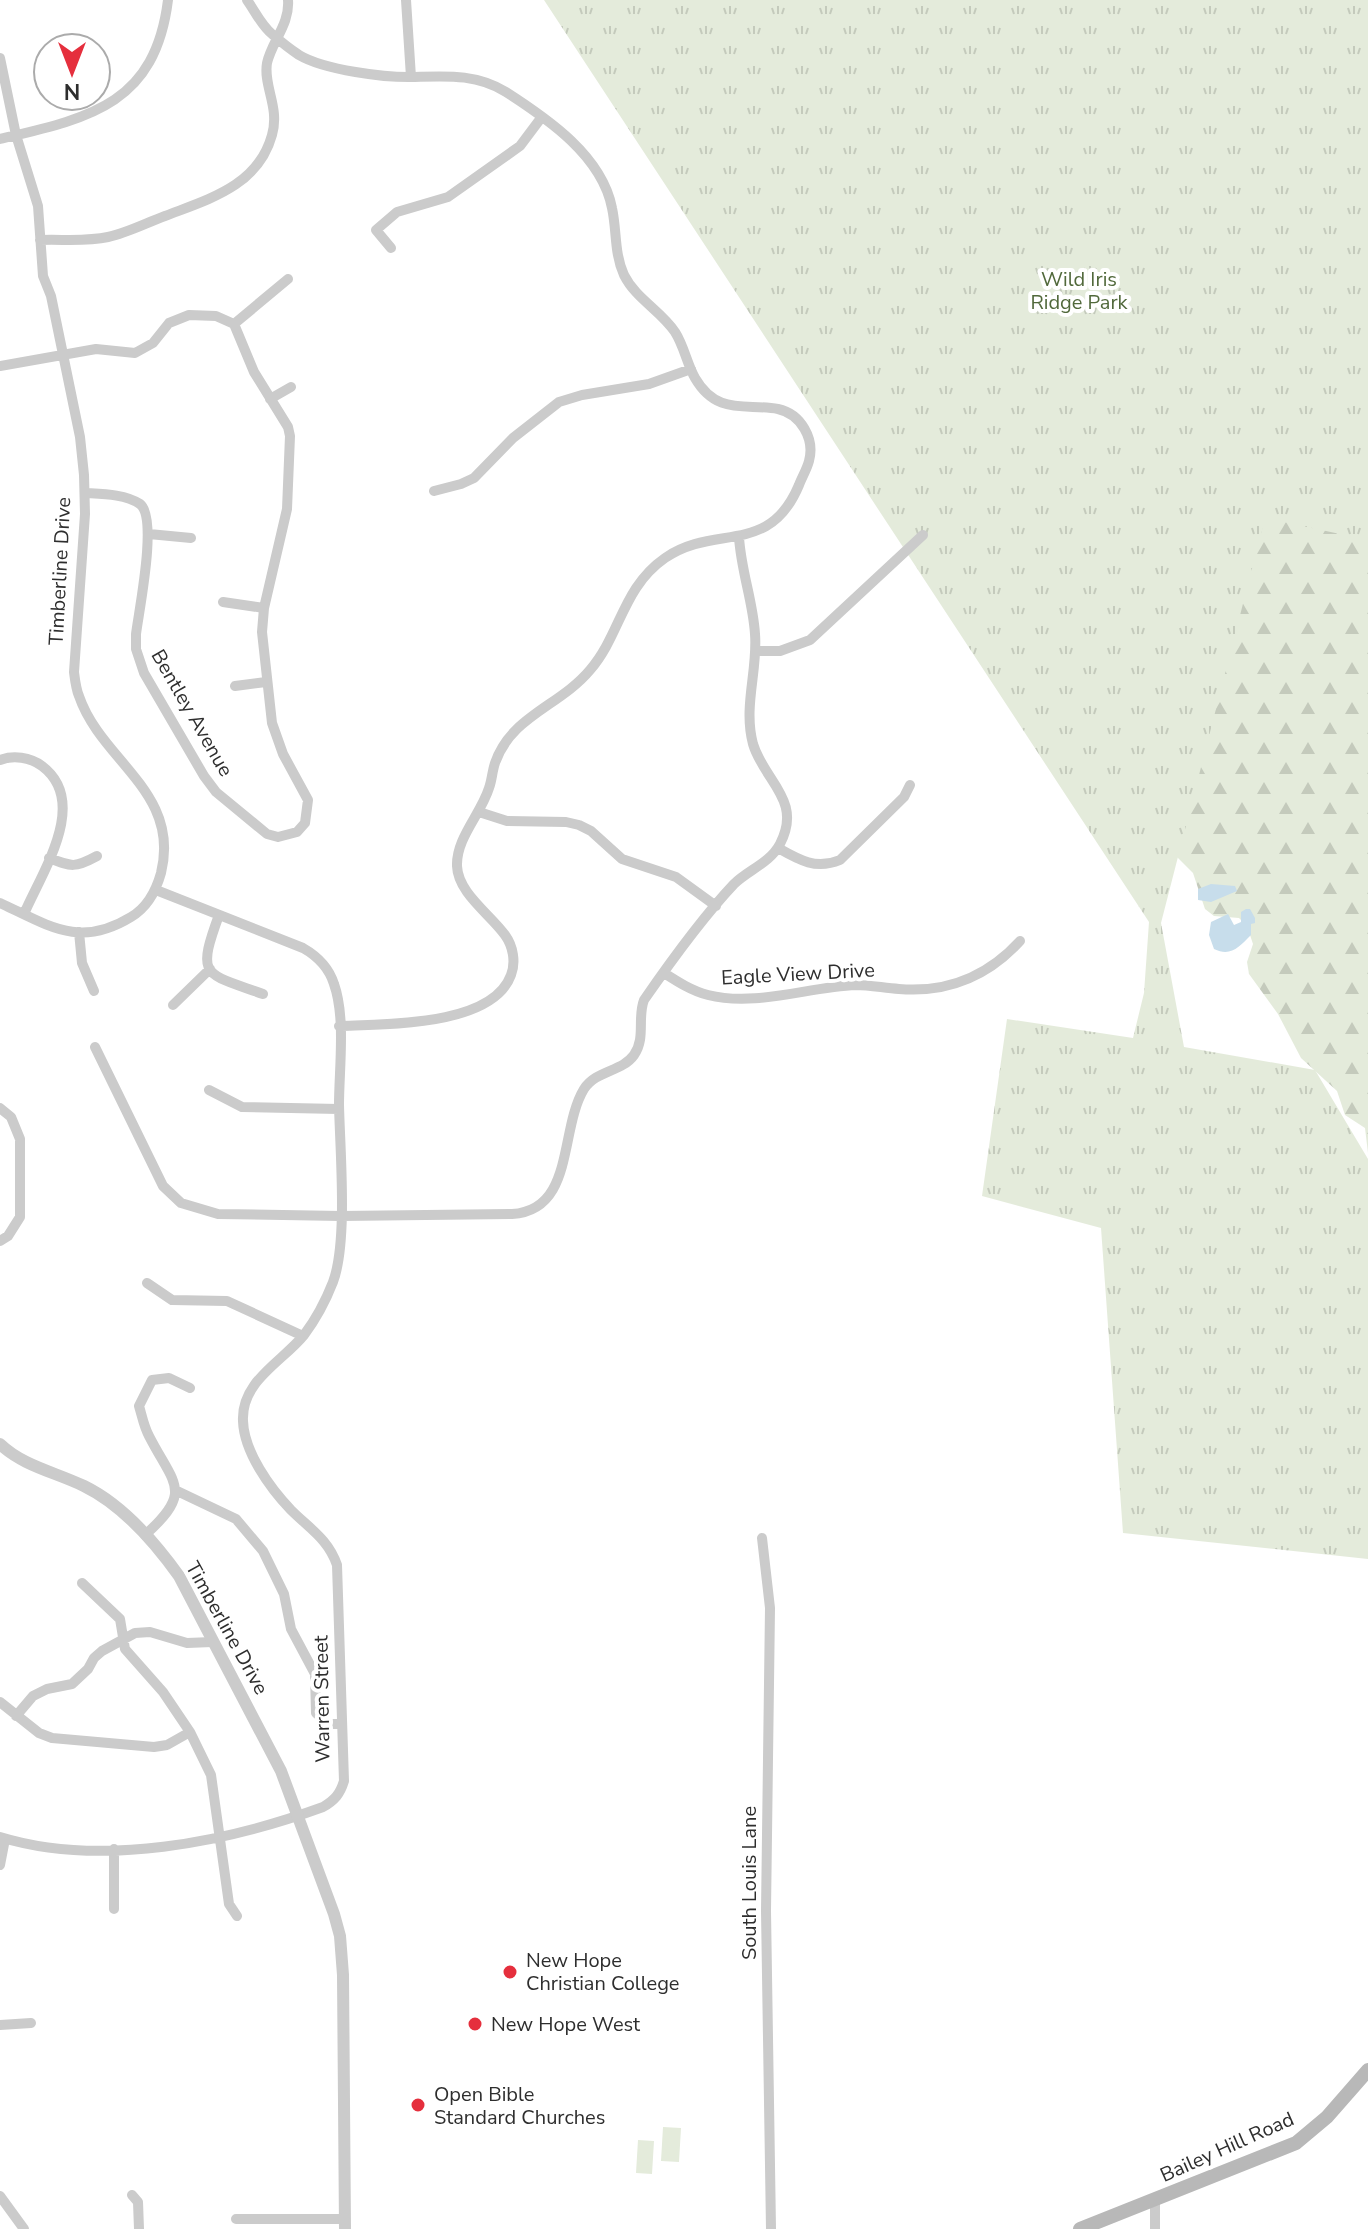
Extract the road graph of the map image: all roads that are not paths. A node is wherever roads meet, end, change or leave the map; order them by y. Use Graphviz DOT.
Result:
graph roads {
  1 [pos="168,0"];
  2 [pos="247,0"];
  3 [pos="288,0"];
  4 [pos="406,0"];
  5 [pos="279,38"];
  6 [pos="0,58"];
  7 [pos="411,77"];
  8 [pos="541,118"];
  9 [pos="16,135"];
  10 [pos="0,139"];
  11 [pos="40,240"];
  12 [pos="391,248"];
  13 [pos="288,279"];
  14 [pos="234,324"];
  15 [pos="64,355"];
  16 [pos="0,366"];
  17 [pos="691,369"];
  18 [pos="291,387"];
  19 [pos="270,399"];
  20 [pos="434,491"];
  21 [pos="85,493"];
  22 [pos="149,534"];
  23 [pos="923,535"];
  24 [pos="739,537"];
  25 [pos="191,538"];
  26 [pos="223,602"];
  27 [pos="264,608"];
  28 [pos="755,651"];
  29 [pos="266,682"];
  30 [pos="235,686"];
  31 [pos="0,760"];
  32 [pos="910,785"];
  33 [pos="479,812"];
  34 [pos="778,848"];
  35 [pos="97,856"];
  36 [pos="49,858"];
  37 [pos="156,890"];
  38 [pos="0,903"];
  39 [pos="716,906"];
  40 [pos="24,914"];
  41 [pos="219,915"];
  42 [pos="79,932"];
  43 [pos="1020,941"];
  44 [pos="210,969"];
  45 [pos="664,973"];
  46 [pos="94,991"];
  47 [pos="263,994"];
  48 [pos="173,1005"];
  49 [pos="339,1026"];
  50 [pos="95,1047"];
  51 [pos="209,1090"];
  52 [pos="0,1108"];
  53 [pos="339,1109"];
  54 [pos="341,1216"];
  55 [pos="0,1241"];
  56 [pos="147,1283"];
  57 [pos="303,1336"];
  58 [pos="190,1388"];
  59 [pos="0,1444"];
  60 [pos="175,1490"];
  61 [pos="145,1535"];
  62 [pos="762,1538"];
  63 [pos="82,1583"];
  64 [pos="123,1640"];
  65 [pos="212,1642"];
  66 [pos="0,1702"];
  67 [pos="16,1716"];
  68 [pos="341,1724"];
  69 [pos="190,1732"];
  70 [pos="299,1815"];
  71 [pos="3,1838"];
  72 [pos="221,1838"];
  73 [pos="114,1849"];
  74 [pos="0,1865"];
  75 [pos="114,1909"];
  76 [pos="237,1916"];
  77 [pos="31,2023"];
  78 [pos="0,2025"];
  79 [pos="1368,2070"];
  80 [pos="132,2195"];
  81 [pos="0,2196"];
  82 [pos="1155,2200"];
  83 [pos="236,2219"];
  84 [pos="345,2224"];
  85 [pos="24,2229"];
  86 [pos="139,2229"];
  87 [pos="771,2229"];
  88 [pos="1080,2229"];
  89 [pos="1155,2229"];
  1 -- 9 [label="street"];
  2 -- 5 [label="street"];
  3 -- 5 [label="street"];
  4 -- 7 [label="street"];
  5 -- 7 [label="street"];
  5 -- 11 [label="street"];
  6 -- 9 [label="street, Timberline Drive"];
  7 -- 8 [label="street"];
  8 -- 12 [label="street"];
  8 -- 17 [label="street"];
  9 -- 10 [label="street"];
  9 -- 11 [label="street, Timberline Drive"];
  11 -- 15 [label="street, Timberline Drive"];
  13 -- 14 [label="street"];
  14 -- 15 [label="street"];
  14 -- 19 [label="street, Bentley Avenue"];
  15 -- 16 [label="street"];
  15 -- 21 [label="street, Timberline Drive"];
  17 -- 20 [label="street"];
  17 -- 24 [label="street"];
  18 -- 19 [label="street"];
  19 -- 27 [label="street, Bentley Avenue"];
  21 -- 22 [label="street"];
  21 -- 37 [label="street, Timberline Drive"];
  22 -- 25 [label="street"];
  22 -- 29 [label="street, Bentley Avenue"];
  23 -- 28 [label="street"];
  24 -- 28 [label="street"];
  24 -- 33 [label="street"];
  26 -- 27 [label="street"];
  27 -- 29 [label="street, Bentley Avenue"];
  28 -- 34 [label="street"];
  29 -- 30 [label="street"];
  31 -- 36 [label="street"];
  32 -- 34 [label="street"];
  33 -- 39 [label="street"];
  33 -- 49 [label="street"];
  34 -- 39 [label="street"];
  35 -- 36 [label="street"];
  36 -- 40 [label="street"];
  37 -- 41 [label="street, Warren Street"];
  37 -- 42 [label="street"];
  38 -- 40 [label="street"];
  39 -- 45 [label="street"];
  40 -- 42 [label="street"];
  41 -- 44 [label="street"];
  41 -- 49 [label="street, Warren Street"];
  42 -- 46 [label="street"];
  43 -- 45 [label="street, Eagle View Drive"];
  44 -- 47 [label="street"];
  44 -- 48 [label="street"];
  45 -- 54 [label="street"];
  49 -- 53 [label="street, Warren Street"];
  50 -- 54 [label="street"];
  51 -- 53 [label="street"];
  52 -- 55 [label="street"];
  53 -- 54 [label="street, Warren Street"];
  54 -- 57 [label="street, Warren Street"];
  56 -- 57 [label="street"];
  57 -- 68 [label="street, Warren Street"];
  58 -- 60 [label="street"];
  59 -- 61 [label="street, Timberline Drive"];
  60 -- 61 [label="street"];
  60 -- 68 [label="street"];
  61 -- 65 [label="street, Timberline Drive"];
  62 -- 87 [label="street, South Louis Lane"];
  63 -- 64 [label="street"];
  64 -- 65 [label="street"];
  64 -- 67 [label="street"];
  64 -- 69 [label="street"];
  65 -- 70 [label="street, Timberline Drive"];
  66 -- 67 [label="street"];
  67 -- 69 [label="street"];
  68 -- 70 [label="street, Warren Street"];
  69 -- 72 [label="street"];
  70 -- 72 [label="street"];
  70 -- 84 [label="street"];
  71 -- 73 [label="street"];
  71 -- 74 [label="street"];
  72 -- 73 [label="street"];
  72 -- 76 [label="street"];
  73 -- 75 [label="street"];
  77 -- 78 [label="street"];
  79 -- 82 [label="main road, Bailey Hill Road"];
  80 -- 86 [label="street"];
  81 -- 85 [label="street"];
  82 -- 88 [label="main road, Bailey Hill Road"];
  82 -- 89 [label="street"];
  83 -- 84 [label="street"];
}
